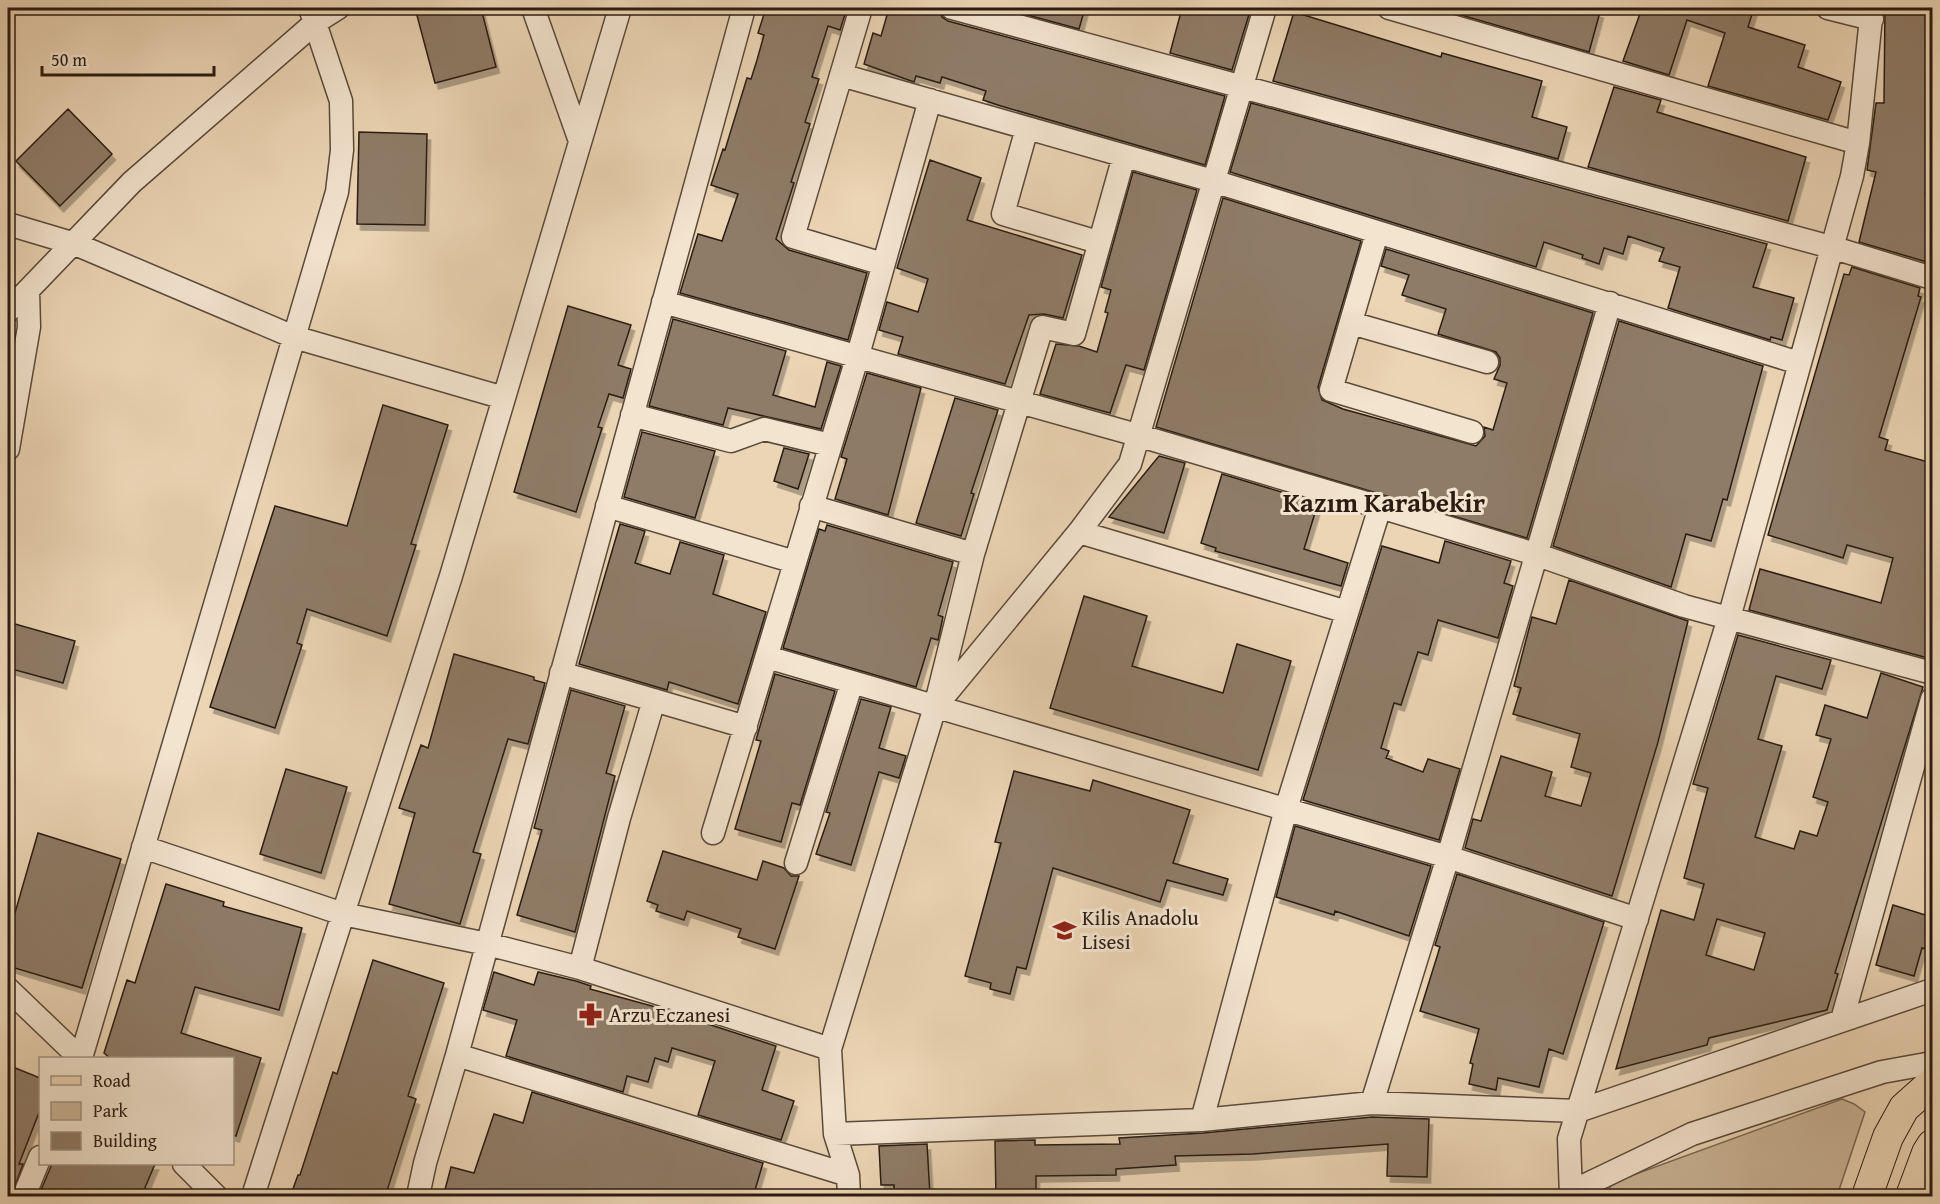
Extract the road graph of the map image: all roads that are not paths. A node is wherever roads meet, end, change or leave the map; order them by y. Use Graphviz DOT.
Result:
graph roads {
  1 [pos="338,8"];
  2 [pos="533,8"];
  3 [pos="620,8"];
  4 [pos="744,8"];
  5 [pos="861,8"];
  6 [pos="952,8"];
  7 [pos="1265,8"];
  8 [pos="1389,8"];
  9 [pos="1828,8"];
  10 [pos="1872,13"];
  11 [pos="313,15"];
  12 [pos="841,75"];
  13 [pos="1241,86"];
  14 [pos="930,100"];
  15 [pos="1027,128"];
  16 [pos="580,141"];
  17 [pos="1858,143"];
  18 [pos="1124,156"];
  19 [pos="1213,180"];
  20 [pos="8,224"];
  21 [pos="1377,233"];
  22 [pos="1098,242"];
  23 [pos="75,244"];
  24 [pos="1832,247"];
  25 [pos="883,264"];
  26 [pos="1932,278"];
  27 [pos="28,290"];
  28 [pos="663,302"];
  29 [pos="1610,303"];
  30 [pos="8,311"];
  31 [pos="1351,322"];
  32 [pos="294,337"];
  33 [pos="858,355"];
  34 [pos="1487,362"];
  35 [pos="1799,363"];
  36 [pos="504,398"];
  37 [pos="1018,401"];
  38 [pos="632,415"];
  39 [pos="1472,432"];
  40 [pos="1137,435"];
  41 [pos="830,445"];
  42 [pos="8,449"];
  43 [pos="607,506"];
  44 [pos="811,506"];
  45 [pos="1380,507"];
  46 [pos="1079,532"];
  47 [pos="974,554"];
  48 [pos="1535,554"];
  49 [pos="795,562"];
  50 [pos="1347,612"];
  51 [pos="1729,618"];
  52 [pos="767,657"];
  53 [pos="561,673"];
  54 [pos="1932,673"];
  55 [pos="852,682"];
  56 [pos="1932,699"];
  57 [pos="654,700"];
  58 [pos="935,707"];
  59 [pos="746,728"];
  60 [pos="1286,808"];
  61 [pos="713,833"];
  62 [pos="143,848"];
  63 [pos="1448,857"];
  64 [pos="796,863"];
  65 [pos="344,914"];
  66 [pos="1637,919"];
  67 [pos="487,944"];
  68 [pos="580,968"];
  69 [pos="8,989"];
  70 [pos="1932,990"];
  71 [pos="1842,1020"];
  72 [pos="830,1050"];
  73 [pos="457,1055"];
  74 [pos="78,1057"];
  75 [pos="81,1057"];
  76 [pos="1932,1063"];
  77 [pos="1932,1083"];
  78 [pos="1372,1103"];
  79 [pos="1578,1111"];
  80 [pos="1202,1120"];
  81 [pos="835,1134"];
  82 [pos="1932,1145"];
  83 [pos="39,1160"];
  84 [pos="185,1165"];
  85 [pos="849,1186"];
  86 [pos="1571,1194"];
  87 [pos="24,1197"];
  88 [pos="216,1197"];
  89 [pos="254,1197"];
  90 [pos="418,1197"];
  91 [pos="1867,1197"];
  92 [pos="1911,1197"];
  1 -- 11 [label="street"];
  2 -- 16 [label="street"];
  3 -- 16 [label="street"];
  4 -- 28 [label="street"];
  5 -- 12 [label="street"];
  6 -- 13 [label="street"];
  7 -- 13 [label="street"];
  8 -- 17 [label="street"];
  9 -- 10 [label="street"];
  10 -- 17 [label="street"];
  11 -- 23 [label="street"];
  11 -- 32 [label="street"];
  12 -- 14 [label="street"];
  12 -- 25 [label="street"];
  13 -- 19 [label="street"];
  13 -- 24 [label="street"];
  14 -- 15 [label="street"];
  14 -- 25 [label="street"];
  15 -- 18 [label="street"];
  15 -- 22 [label="street"];
  16 -- 36 [label="street"];
  17 -- 24 [label="street"];
  18 -- 19 [label="street"];
  18 -- 22 [label="street"];
  19 -- 21 [label="street"];
  19 -- 40 [label="street"];
  20 -- 23 [label="street"];
  21 -- 29 [label="street"];
  21 -- 31 [label="street"];
  22 -- 37 [label="street"];
  23 -- 27 [label="street"];
  23 -- 32 [label="street"];
  24 -- 26 [label="street"];
  24 -- 35 [label="street"];
  25 -- 33 [label="street"];
  27 -- 30 [label="street"];
  27 -- 42 [label="street"];
  28 -- 33 [label="street"];
  28 -- 38 [label="street"];
  29 -- 35 [label="street"];
  29 -- 48 [label="street"];
  31 -- 34 [label="street"];
  31 -- 39 [label="street"];
  32 -- 36 [label="street"];
  32 -- 62 [label="street"];
  33 -- 37 [label="street"];
  33 -- 41 [label="street"];
  35 -- 51 [label="street"];
  36 -- 65 [label="street"];
  37 -- 40 [label="street"];
  37 -- 47 [label="street"];
  38 -- 41 [label="street"];
  38 -- 43 [label="street"];
  40 -- 45 [label="street"];
  40 -- 46 [label="street"];
  41 -- 44 [label="street"];
  43 -- 49 [label="street"];
  43 -- 53 [label="street"];
  44 -- 47 [label="street"];
  44 -- 49 [label="street"];
  45 -- 48 [label="street"];
  45 -- 50 [label="street"];
  46 -- 50 [label="street"];
  46 -- 58 [label="street"];
  47 -- 58 [label="street"];
  48 -- 51 [label="street"];
  48 -- 63 [label="street"];
  49 -- 52 [label="street"];
  50 -- 60 [label="street"];
  51 -- 54 [label="street"];
  51 -- 66 [label="street"];
  52 -- 55 [label="street"];
  52 -- 59 [label="street"];
  53 -- 57 [label="street"];
  53 -- 67 [label="street"];
  55 -- 58 [label="street"];
  55 -- 64 [label="street"];
  56 -- 71 [label="street"];
  57 -- 59 [label="street"];
  57 -- 68 [label="street"];
  58 -- 60 [label="street"];
  58 -- 72 [label="street"];
  59 -- 61 [label="street"];
  60 -- 63 [label="street"];
  60 -- 80 [label="street"];
  62 -- 65 [label="street"];
  62 -- 75 [label="street"];
  63 -- 66 [label="street"];
  63 -- 78 [label="street"];
  65 -- 67 [label="street"];
  65 -- 89 [label="street"];
  66 -- 79 [label="street"];
  67 -- 68 [label="street"];
  67 -- 73 [label="street"];
  68 -- 72 [label="street"];
  69 -- 74 [label="street"];
  70 -- 71 [label="street"];
  71 -- 79 [label="street"];
  72 -- 81 [label="street"];
  73 -- 85 [label="street"];
  73 -- 90 [label="street"];
  76 -- 86 [label="street"];
  77 -- 91 [label="main road"];
  78 -- 79 [label="street"];
  78 -- 80 [label="street"];
  79 -- 86 [label="street"];
  80 -- 81 [label="street"];
  81 -- 85 [label="street"];
  82 -- 92 [label="main road"];
  83 -- 87 [label="street"];
  84 -- 88 [label="street"];
}
